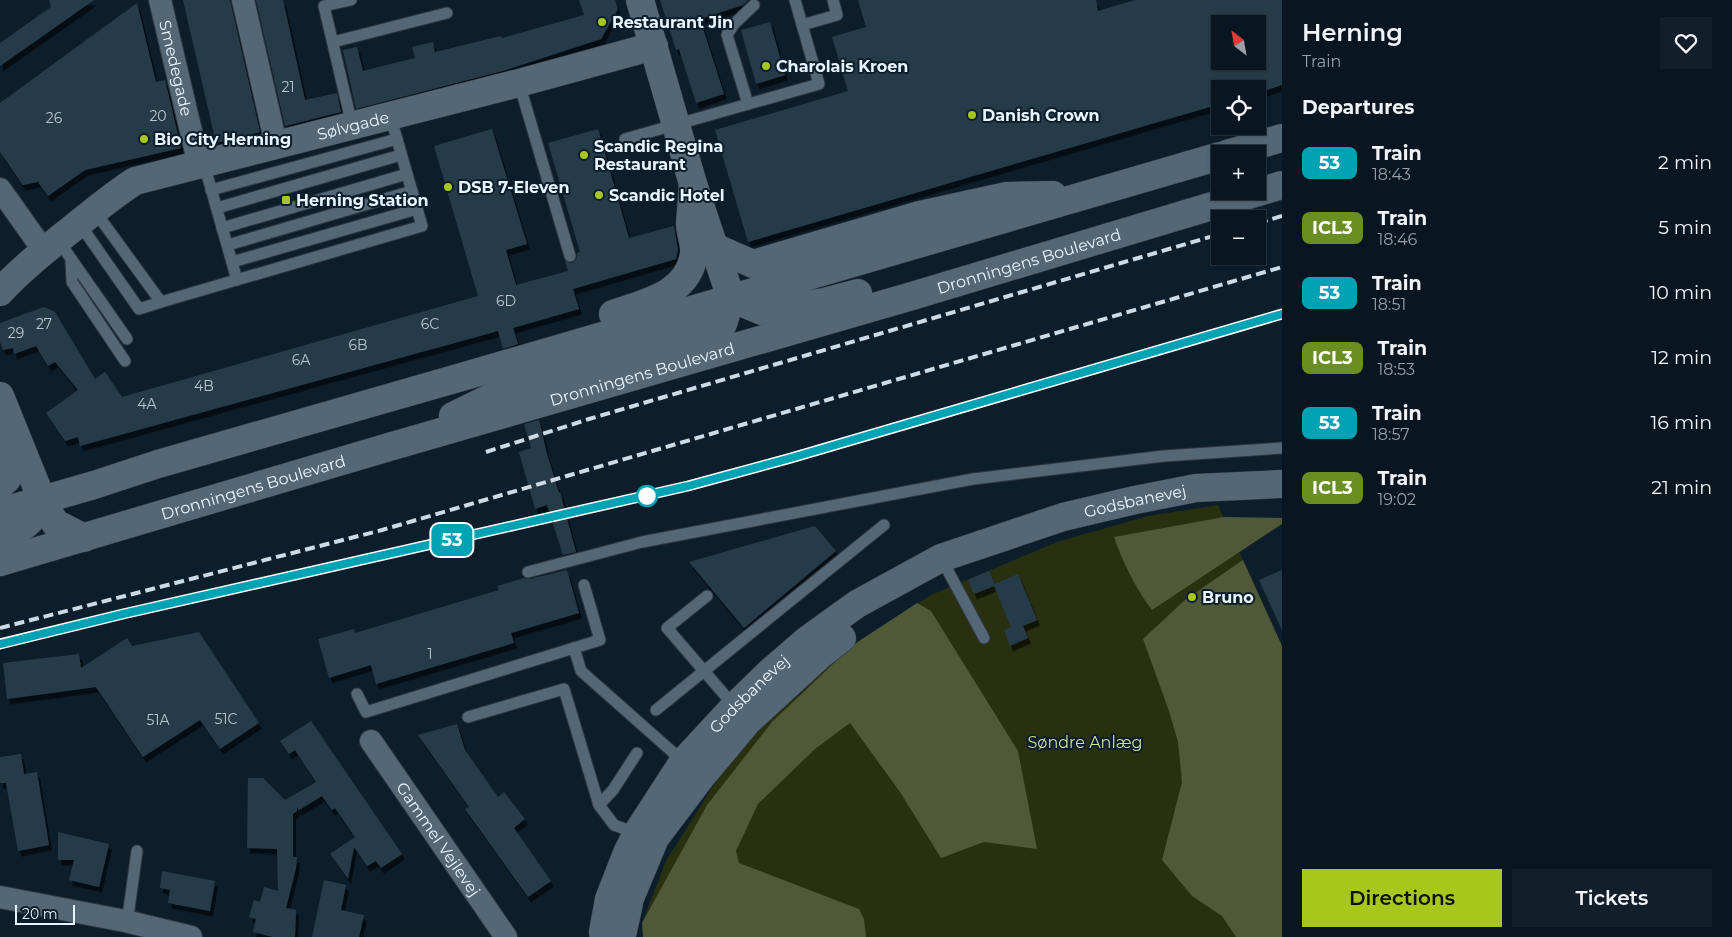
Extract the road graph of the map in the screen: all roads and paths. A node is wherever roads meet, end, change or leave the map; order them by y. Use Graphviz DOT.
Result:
graph roads {
  1 [pos="160,0"];
  2 [pos="242,0"];
  3 [pos="351,0"];
  4 [pos="640,0"];
  5 [pos="795,0"];
  6 [pos="833,0"];
  7 [pos="754,5"];
  8 [pos="447,14"];
  9 [pos="802,24"];
  10 [pos="333,42"];
  11 [pos="654,46"];
  12 [pos="519,82"];
  13 [pos="748,104"];
  14 [pos="676,124"];
  15 [pos="352,125"];
  16 [pos="394,127"];
  17 [pos="1282,138"];
  18 [pos="625,139"];
  19 [pos="276,144"];
  20 [pos="1258,145"];
  21 [pos="401,155"];
  22 [pos="1211,159"];
  23 [pos="201,165"];
  24 [pos="407,174"];
  25 [pos="693,184"];
  26 [pos="1279,185"];
  27 [pos="0,189"];
  28 [pos="211,190"];
  29 [pos="412,192"];
  30 [pos="1092,194"];
  31 [pos="217,208"];
  32 [pos="417,209"];
  33 [pos="87,216"];
  34 [pos="222,228"];
  35 [pos="228,245"];
  36 [pos="714,247"];
  37 [pos="58,250"];
  38 [pos="570,256"];
  39 [pos="232,262"];
  40 [pos="237,280"];
  41 [pos="0,292"];
  42 [pos="912,296"];
  43 [pos="731,298"];
  44 [pos="161,302"];
  45 [pos="127,339"];
  46 [pos="125,361"];
  47 [pos="466,376"];
  48 [pos="0,396"];
  49 [pos="0,420"];
  50 [pos="389,447"];
  51 [pos="1282,448"];
  52 [pos="1282,484"];
  53 [pos="0,485"];
  54 [pos="42,500"];
  55 [pos="0,512"];
  56 [pos="884,525"];
  57 [pos="0,537"];
  58 [pos="84,538"];
  59 [pos="0,562"];
  60 [pos="944,565"];
  61 [pos="528,572"];
  62 [pos="584,585"];
  63 [pos="707,596"];
  64 [pos="984,638"];
  65 [pos="574,648"];
  66 [pos="704,671"];
  67 [pos="357,694"];
  68 [pos="656,710"];
  69 [pos="741,714"];
  70 [pos="468,717"];
  71 [pos="371,741"];
  72 [pos="637,752"];
  73 [pos="692,770"];
  74 [pos="599,805"];
  75 [pos="646,836"];
  76 [pos="137,851"];
  77 [pos="0,897"];
  78 [pos="125,921"];
  79 [pos="191,937"];
  80 [pos="506,937"];
  81 [pos="604,937"];
  82 [pos="619,937"];
  1 -- 23 [label="street, Smedegade"];
  2 -- 19 [label="street"];
  3 -- 10 [label="lane"];
  4 -- 11 [label="main road"];
  5 -- 9 [label="lane"];
  6 -- 9 [label="lane"];
  7 -- 13 [label="lane"];
  8 -- 10 [label="lane"];
  9 -- 13 [label="lane"];
  10 -- 15 [label="lane"];
  11 -- 12 [label="main road, Sølvgade"];
  11 -- 14 [label="main road"];
  12 -- 16 [label="main road, Sølvgade"];
  12 -- 38 [label="lane"];
  13 -- 14 [label="lane"];
  14 -- 18 [label="lane"];
  14 -- 25 [label="main road"];
  15 -- 16 [label="main road, Sølvgade"];
  15 -- 19 [label="main road, Sølvgade"];
  16 -- 21 [label="lane"];
  16 -- 28 [label="lane"];
  17 -- 20 [label="main road"];
  19 -- 23 [label="main road, Sølvgade"];
  21 -- 24 [label="lane"];
  21 -- 31 [label="lane"];
  22 -- 30 [label="main road"];
  23 -- 28 [label="lane"];
  23 -- 33 [label="main road, Sølvgade"];
  24 -- 29 [label="lane"];
  24 -- 34 [label="lane"];
  25 -- 36 [label="main road"];
  25 -- 47 [label="main road"];
  26 -- 42 [label="main road, Dronningens Boulevard"];
  27 -- 37 [label="street"];
  28 -- 31 [label="lane"];
  29 -- 32 [label="lane"];
  29 -- 35 [label="lane"];
  30 -- 36 [label="main road"];
  30 -- 43 [label="main road"];
  31 -- 34 [label="lane"];
  32 -- 39 [label="lane"];
  32 -- 40 [label="lane"];
  33 -- 37 [label="main road, Sølvgade"];
  33 -- 44 [label="lane"];
  33 -- 44 [label="lane"];
  34 -- 35 [label="lane"];
  35 -- 39 [label="lane"];
  36 -- 43 [label="main road"];
  37 -- 41 [label="main road, Sølvgade"];
  37 -- 45 [label="lane"];
  37 -- 46 [label="lane"];
  39 -- 40 [label="lane"];
  40 -- 44 [label="lane"];
  42 -- 43 [label="main road"];
  42 -- 50 [label="main road, Dronningens Boulevard"];
  43 -- 47 [label="main road"];
  43 -- 50 [label="main road"];
  47 -- 54 [label="main road"];
  48 -- 54 [label="main road"];
  49 -- 53 [label="main road"];
  50 -- 58 [label="main road, Dronningens Boulevard"];
  51 -- 61 [label="lane"];
  52 -- 60 [label="main road, Godsbanevej"];
  54 -- 55 [label="main road"];
  54 -- 57 [label="main road"];
  54 -- 58 [label="main road"];
  56 -- 66 [label="lane"];
  58 -- 59 [label="main road, Dronningens Boulevard"];
  60 -- 64 [label="lane"];
  60 -- 69 [label="main road, Godsbanevej"];
  62 -- 65 [label="lane"];
  63 -- 66 [label="lane"];
  65 -- 67 [label="lane"];
  65 -- 73 [label="lane"];
  66 -- 68 [label="lane"];
  66 -- 69 [label="lane"];
  69 -- 73 [label="main road, Godsbanevej"];
  70 -- 74 [label="lane"];
  71 -- 80 [label="street, Gammel Vejlevej"];
  72 -- 74 [label="lane"];
  73 -- 75 [label="main road, Godsbanevej"];
  74 -- 75 [label="lane"];
  75 -- 81 [label="main road, Godsbanevej"];
  75 -- 82 [label="main road, Godsbanevej"];
  76 -- 78 [label="lane"];
  77 -- 78 [label="street"];
  78 -- 79 [label="street"];
}
